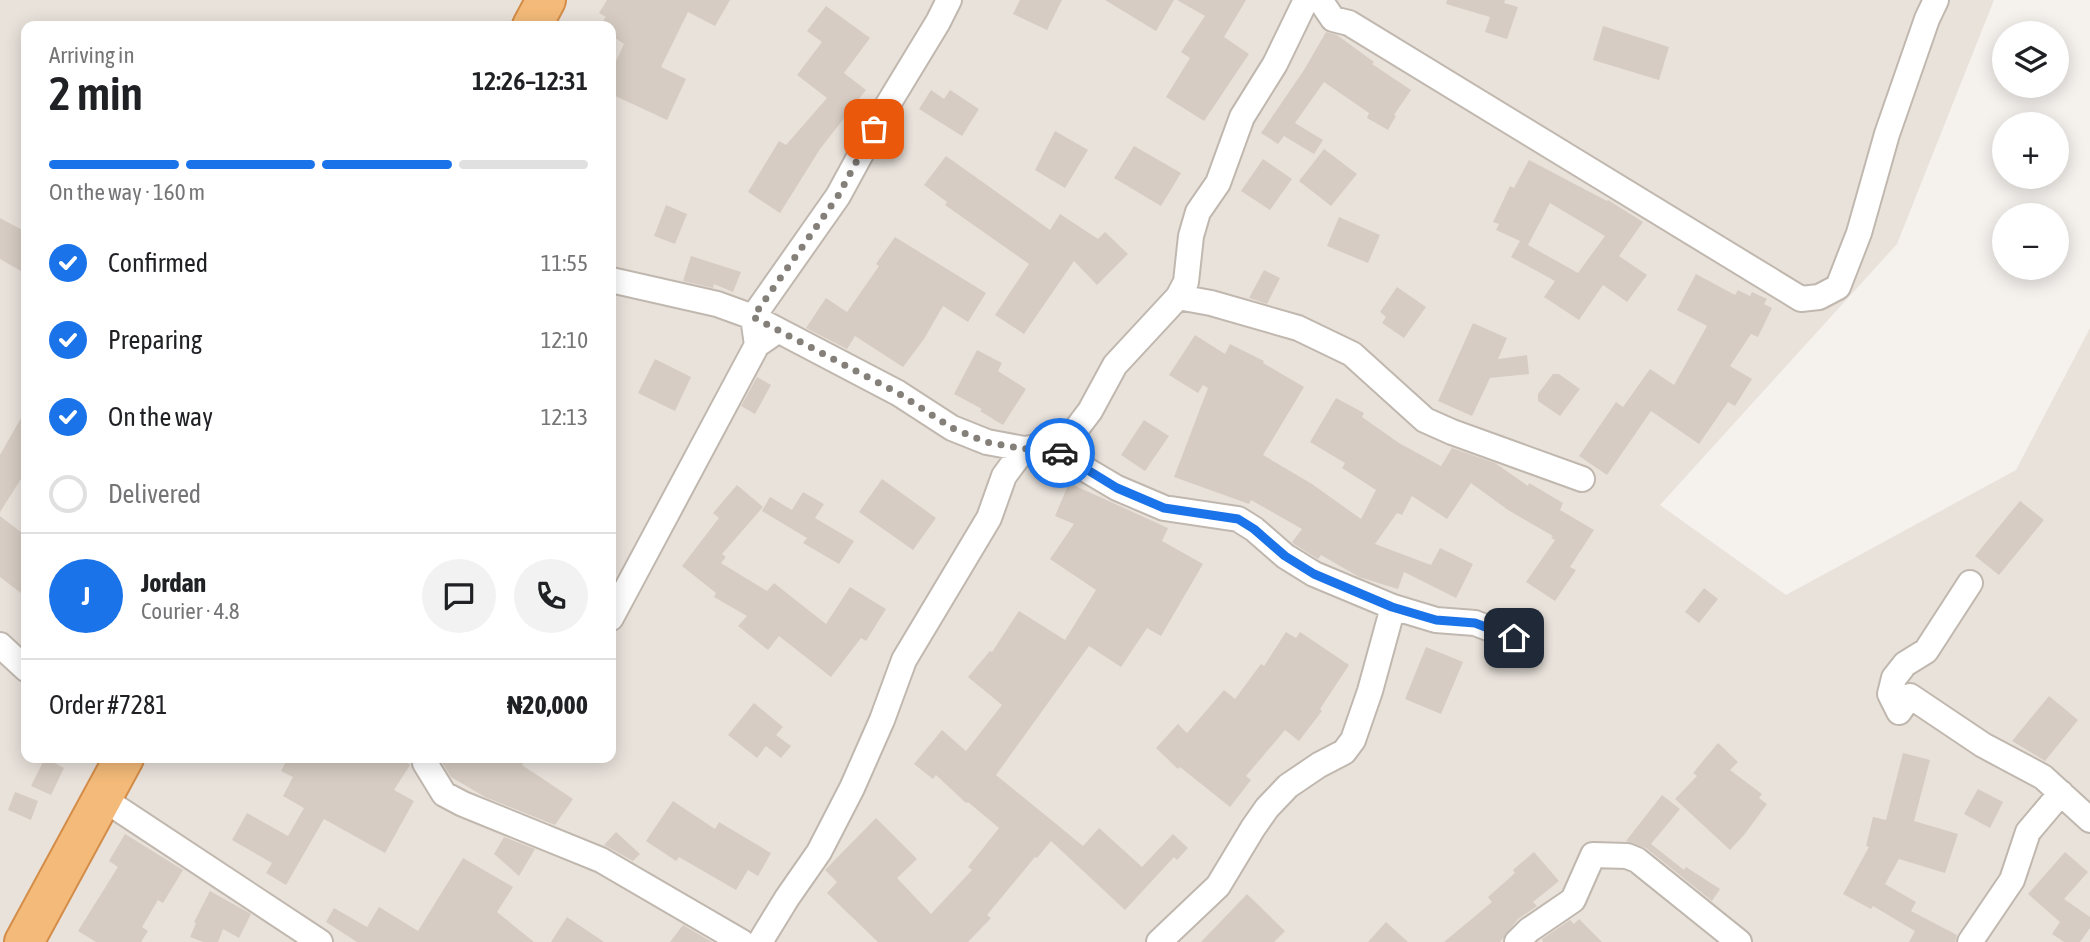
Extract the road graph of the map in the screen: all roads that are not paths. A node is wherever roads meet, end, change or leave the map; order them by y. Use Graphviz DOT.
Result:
graph roads {
  1 [pos="546,0"];
  2 [pos="949,0"];
  3 [pos="1306,0"];
  4 [pos="1320,0"];
  5 [pos="1936,0"];
  6 [pos="535,21"];
  7 [pos="616,281"];
  8 [pos="1178,297"];
  9 [pos="753,317"];
  10 [pos="779,329"];
  11 [pos="757,345"];
  12 [pos="986,442"];
  13 [pos="1050,445"];
  14 [pos="1024,449"];
  15 [pos="1004,477"];
  16 [pos="1582,479"];
  17 [pos="1970,583"];
  18 [pos="1392,607"];
  19 [pos="616,609"];
  20 [pos="1514,638"];
  21 [pos="0,645"];
  22 [pos="21,664"];
  23 [pos="120,763"];
  24 [pos="425,763"];
  25 [pos="2061,793"];
  26 [pos="102,798"];
  27 [pos="2090,820"];
  28 [pos="24,942"];
  29 [pos="320,942"];
  30 [pos="742,942"];
  31 [pos="760,942"];
  32 [pos="1159,942"];
  33 [pos="1517,942"];
  34 [pos="1739,942"];
  35 [pos="1970,942"];
  1 -- 6 [label="highway"];
  2 -- 9 [label="street"];
  3 -- 8 [label="street"];
  4 -- 5 [label="street"];
  7 -- 9 [label="street"];
  8 -- 13 [label="street"];
  8 -- 16 [label="street"];
  9 -- 10 [label="street"];
  9 -- 11 [label="street"];
  10 -- 11 [label="street"];
  10 -- 12 [label="street"];
  11 -- 19 [label="street"];
  12 -- 14 [label="street"];
  12 -- 15 [label="street"];
  13 -- 14 [label="street"];
  13 -- 18 [label="street"];
  14 -- 15 [label="street"];
  15 -- 31 [label="street"];
  17 -- 25 [label="street"];
  18 -- 20 [label="street"];
  18 -- 32 [label="street"];
  21 -- 22 [label="street"];
  23 -- 26 [label="highway"];
  24 -- 30 [label="street"];
  25 -- 27 [label="street"];
  25 -- 35 [label="street"];
  26 -- 28 [label="highway"];
  26 -- 29 [label="street"];
  33 -- 34 [label="street"];
}
